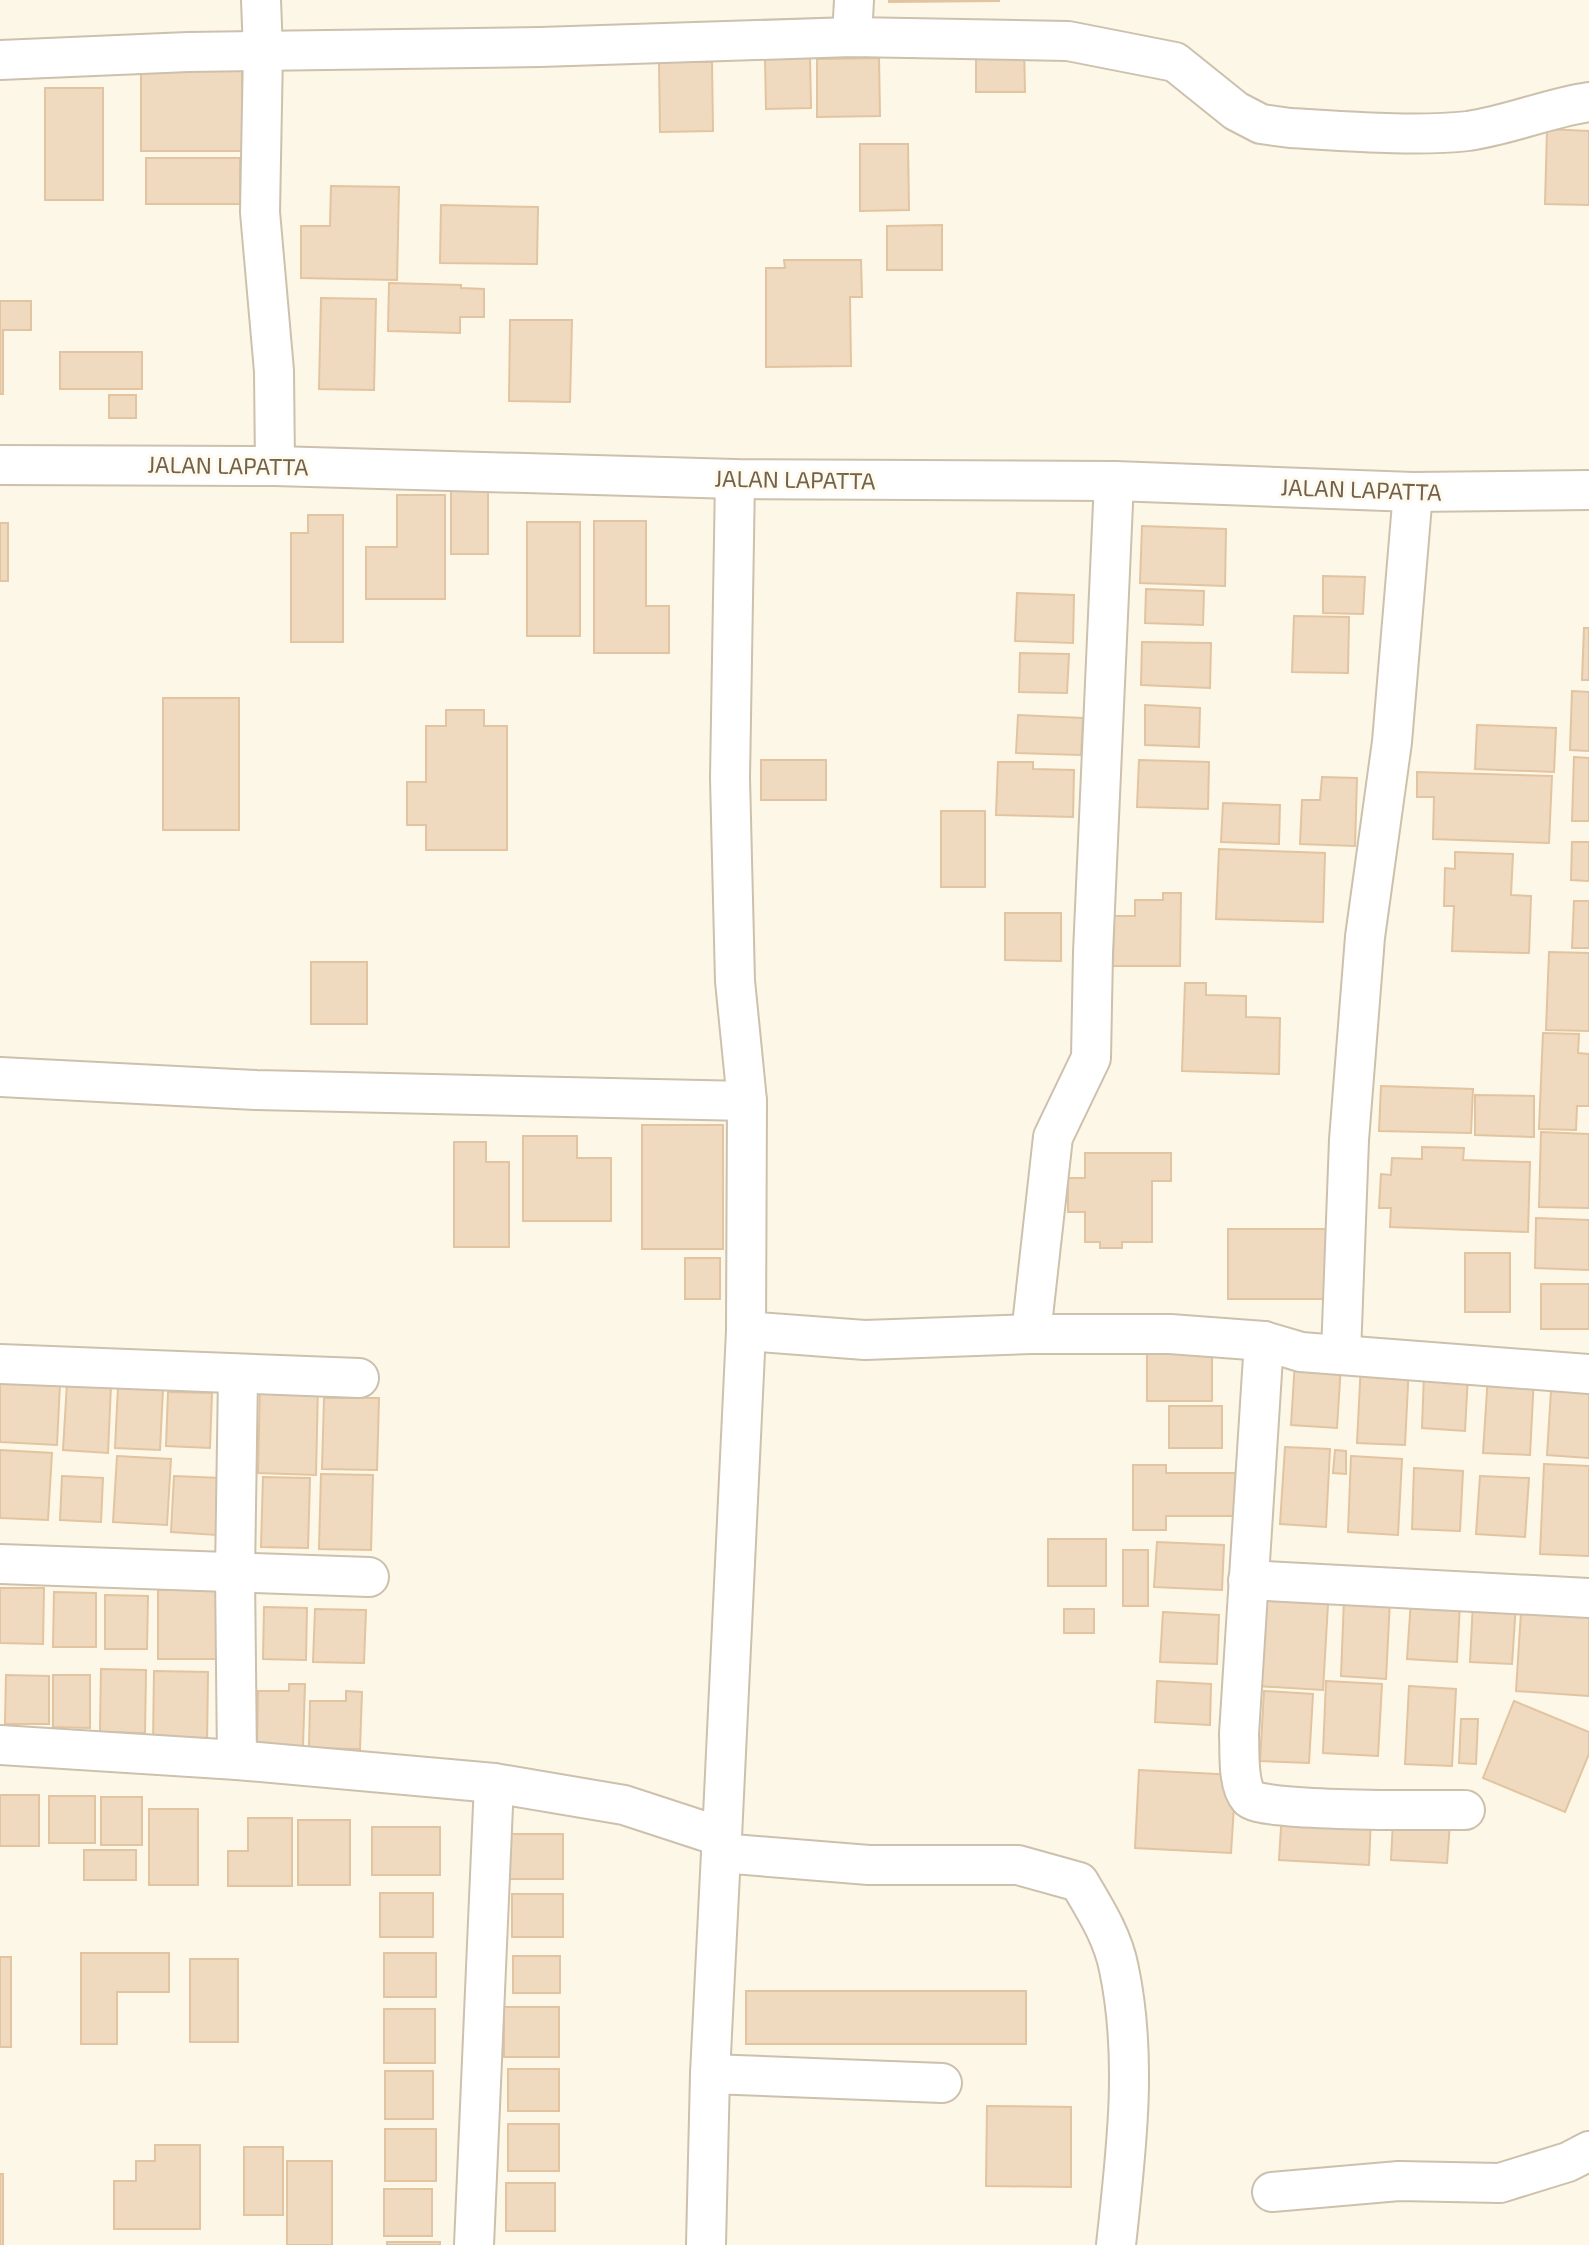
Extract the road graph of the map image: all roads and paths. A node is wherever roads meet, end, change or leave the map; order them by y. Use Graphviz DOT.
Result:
graph roads {
  1 [pos="261,0"];
  2 [pos="853,18"];
  3 [pos="263,52"];
  4 [pos="0,60"];
  5 [pos="1589,102"];
  6 [pos="0,465"];
  7 [pos="275,466"];
  8 [pos="735,479"];
  9 [pos="1114,481"];
  10 [pos="1589,490"];
  11 [pos="1413,492"];
  12 [pos="0,1077"];
  13 [pos="747,1101"];
  14 [pos="746,1331"];
  15 [pos="1031,1334"];
  16 [pos="1264,1341"];
  17 [pos="1341,1354"];
  18 [pos="0,1364"];
  19 [pos="1589,1374"];
  20 [pos="238,1376"];
  21 [pos="359,1378"];
  22 [pos="0,1564"];
  23 [pos="234,1573"];
  24 [pos="369,1577"];
  25 [pos="1248,1580"];
  26 [pos="1589,1598"];
  27 [pos="0,1745"];
  28 [pos="237,1760"];
  29 [pos="494,1783"];
  30 [pos="1465,1810"];
  31 [pos="722,1845"];
  32 [pos="710,2074"];
  33 [pos="942,2083"];
  34 [pos="1589,2151"];
  35 [pos="1272,2192"];
  36 [pos="474,2245"];
  37 [pos="706,2245"];
  38 [pos="1116,2245"];
  1 -- 3 [label="street"];
  2 -- 3 [label="street"];
  2 -- 5 [label="street"];
  3 -- 4 [label="street"];
  3 -- 7 [label="street"];
  6 -- 7 [label="street, JALAN LAPATTA"];
  7 -- 8 [label="street, JALAN LAPATTA"];
  8 -- 9 [label="street, JALAN LAPATTA"];
  8 -- 13 [label="street"];
  9 -- 11 [label="street, JALAN LAPATTA"];
  9 -- 15 [label="street"];
  10 -- 11 [label="street, JALAN LAPATTA"];
  11 -- 17 [label="street"];
  12 -- 13 [label="street"];
  13 -- 14 [label="street"];
  14 -- 15 [label="street"];
  14 -- 31 [label="street"];
  15 -- 16 [label="street"];
  16 -- 17 [label="street"];
  16 -- 25 [label="street"];
  17 -- 19 [label="street"];
  18 -- 20 [label="street"];
  20 -- 21 [label="street"];
  20 -- 23 [label="street"];
  22 -- 23 [label="street"];
  23 -- 24 [label="street"];
  23 -- 28 [label="street"];
  25 -- 26 [label="street"];
  25 -- 30 [label="street"];
  27 -- 28 [label="street"];
  28 -- 29 [label="street"];
  29 -- 31 [label="street"];
  29 -- 36 [label="street"];
  31 -- 32 [label="street"];
  31 -- 38 [label="street"];
  32 -- 33 [label="street"];
  32 -- 37 [label="street"];
  34 -- 35 [label="street"];
}
